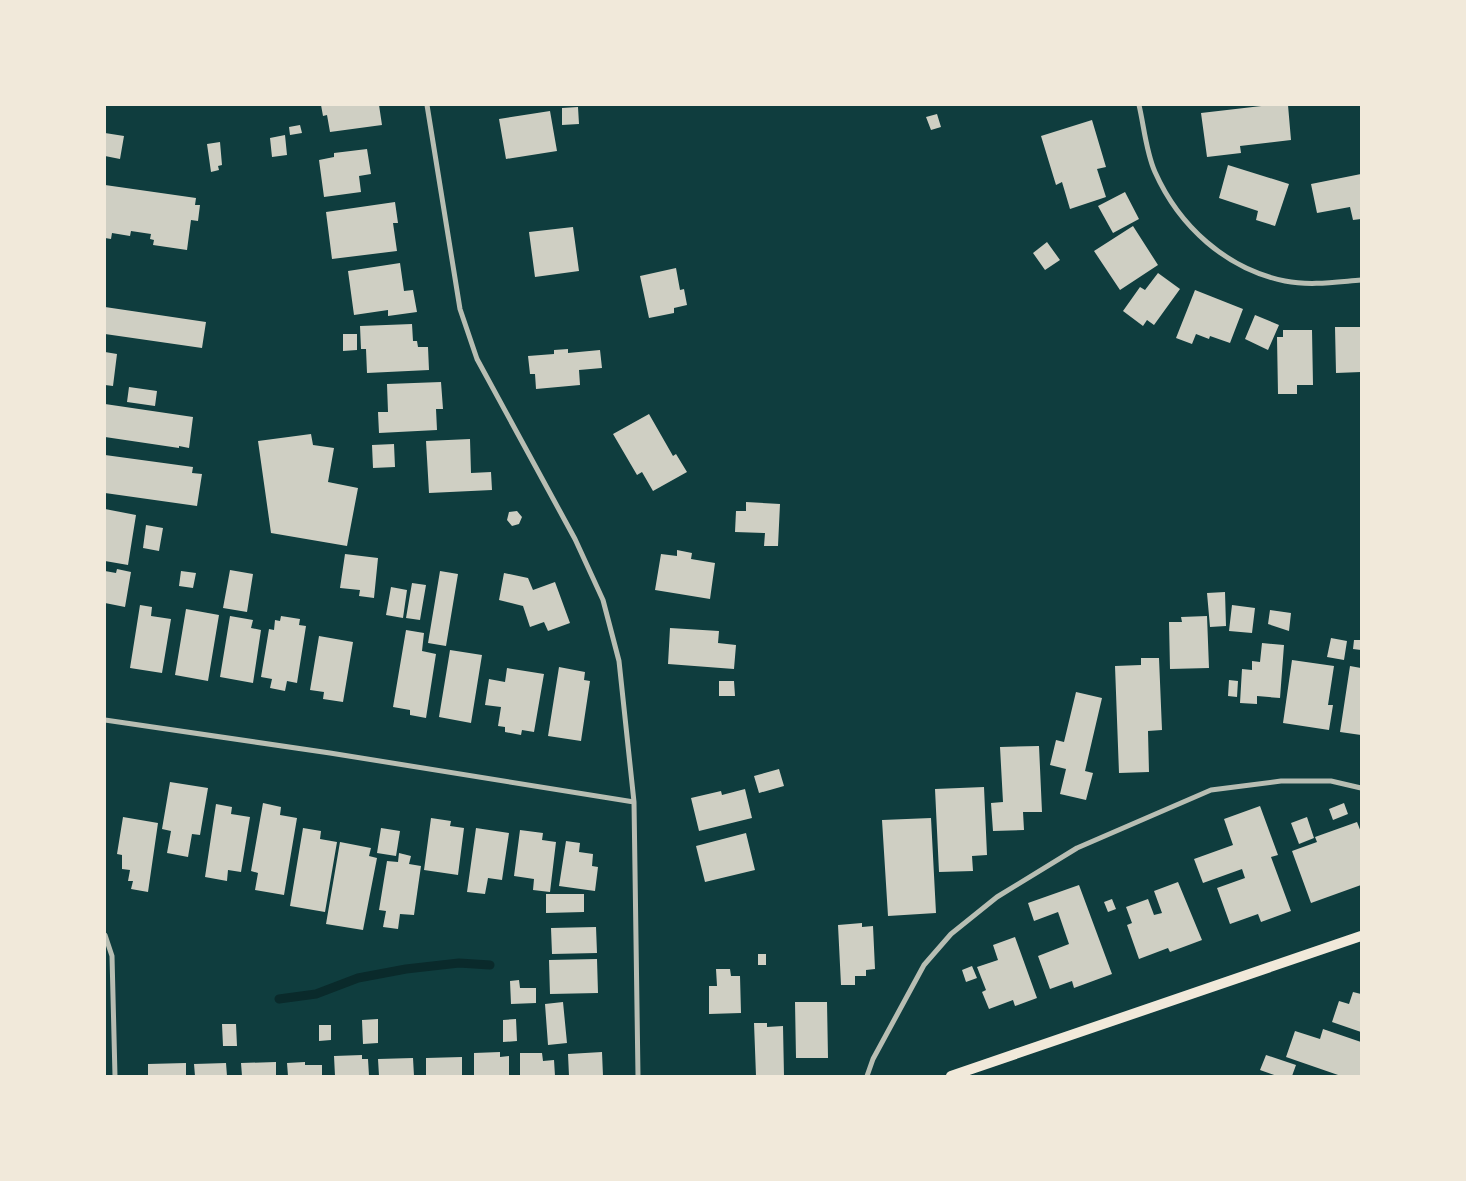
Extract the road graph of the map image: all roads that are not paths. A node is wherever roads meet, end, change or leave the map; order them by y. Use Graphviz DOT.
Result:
graph roads {
  1 [pos="428,105"];
  2 [pos="1139,105"];
  3 [pos="1361,280"];
  4 [pos="105,720"];
  5 [pos="1361,788"];
  6 [pos="634,802"];
  7 [pos="105,935"];
  8 [pos="1361,936"];
  9 [pos="115,1076"];
  10 [pos="638,1076"];
  11 [pos="867,1076"];
  12 [pos="951,1076"];
  1 -- 6 [label="street"];
  2 -- 3 [label="street"];
  4 -- 6 [label="street"];
  5 -- 11 [label="street"];
  6 -- 10 [label="street"];
  7 -- 9 [label="street"];
  8 -- 12 [label="main road"];
}
